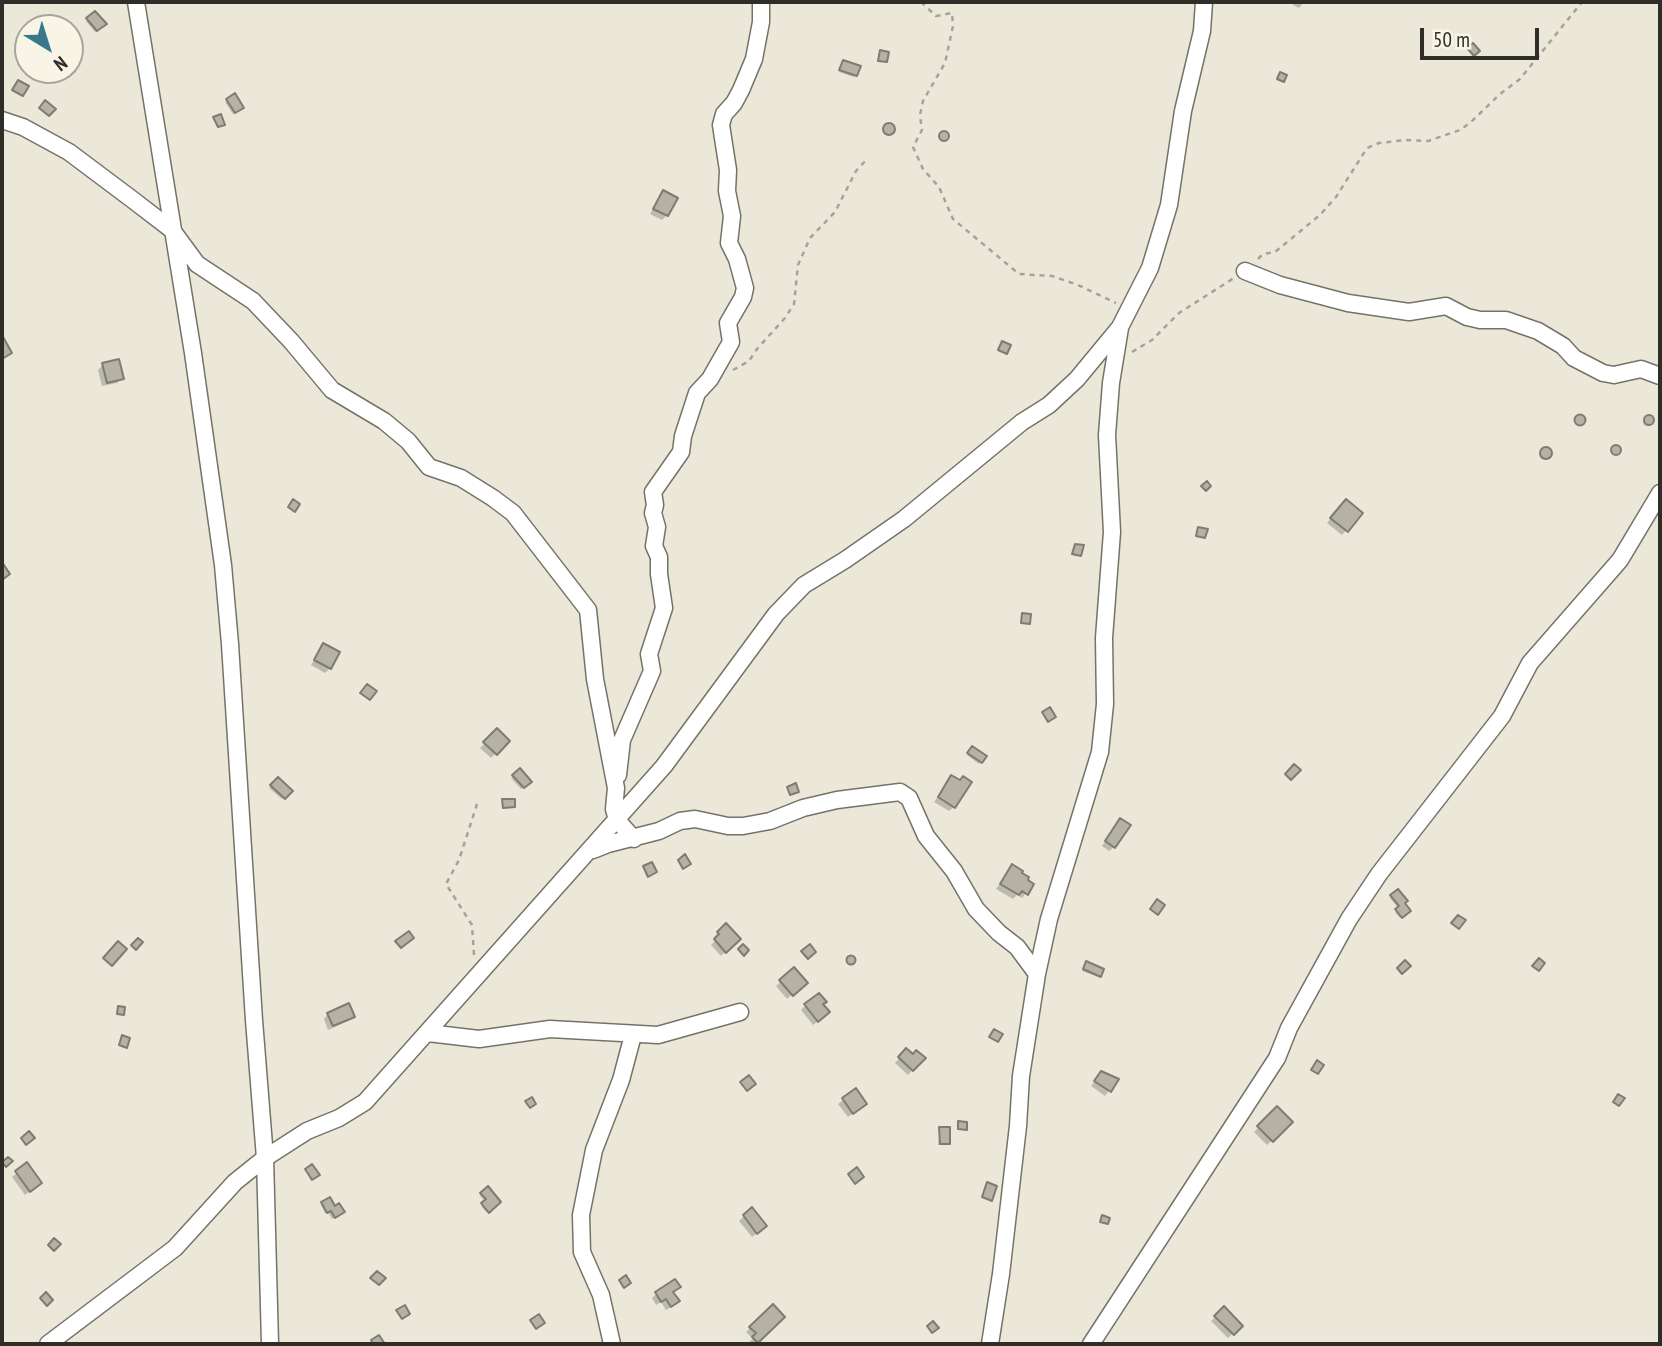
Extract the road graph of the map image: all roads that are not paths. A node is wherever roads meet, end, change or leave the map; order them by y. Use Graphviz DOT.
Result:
graph roads {
  1 [pos="135,2"];
  2 [pos="761,2"];
  3 [pos="1204,2"];
  4 [pos="2,120"];
  5 [pos="172,230"];
  6 [pos="1245,271"];
  7 [pos="1120,327"];
  8 [pos="1660,376"];
  9 [pos="1660,493"];
  10 [pos="616,788"];
  11 [pos="617,820"];
  12 [pos="634,839"];
  13 [pos="588,853"];
  14 [pos="1037,974"];
  15 [pos="740,1012"];
  16 [pos="429,1032"];
  17 [pos="633,1035"];
  18 [pos="265,1158"];
  19 [pos="48,1344"];
  20 [pos="270,1344"];
  21 [pos="612,1344"];
  22 [pos="990,1344"];
  23 [pos="1091,1344"];
  1 -- 5 [label="street"];
  2 -- 10 [label="street"];
  3 -- 7 [label="street"];
  4 -- 5 [label="street"];
  5 -- 10 [label="street"];
  5 -- 18 [label="street"];
  6 -- 8 [label="street"];
  7 -- 11 [label="street"];
  7 -- 14 [label="street"];
  9 -- 23 [label="street"];
  10 -- 11 [label="street"];
  11 -- 12 [label="street"];
  11 -- 13 [label="street"];
  12 -- 13 [label="street"];
  12 -- 14 [label="street"];
  13 -- 16 [label="street"];
  14 -- 22 [label="street"];
  15 -- 17 [label="street"];
  16 -- 17 [label="street"];
  16 -- 18 [label="street"];
  17 -- 21 [label="street"];
  18 -- 19 [label="street"];
  18 -- 20 [label="street"];
}
